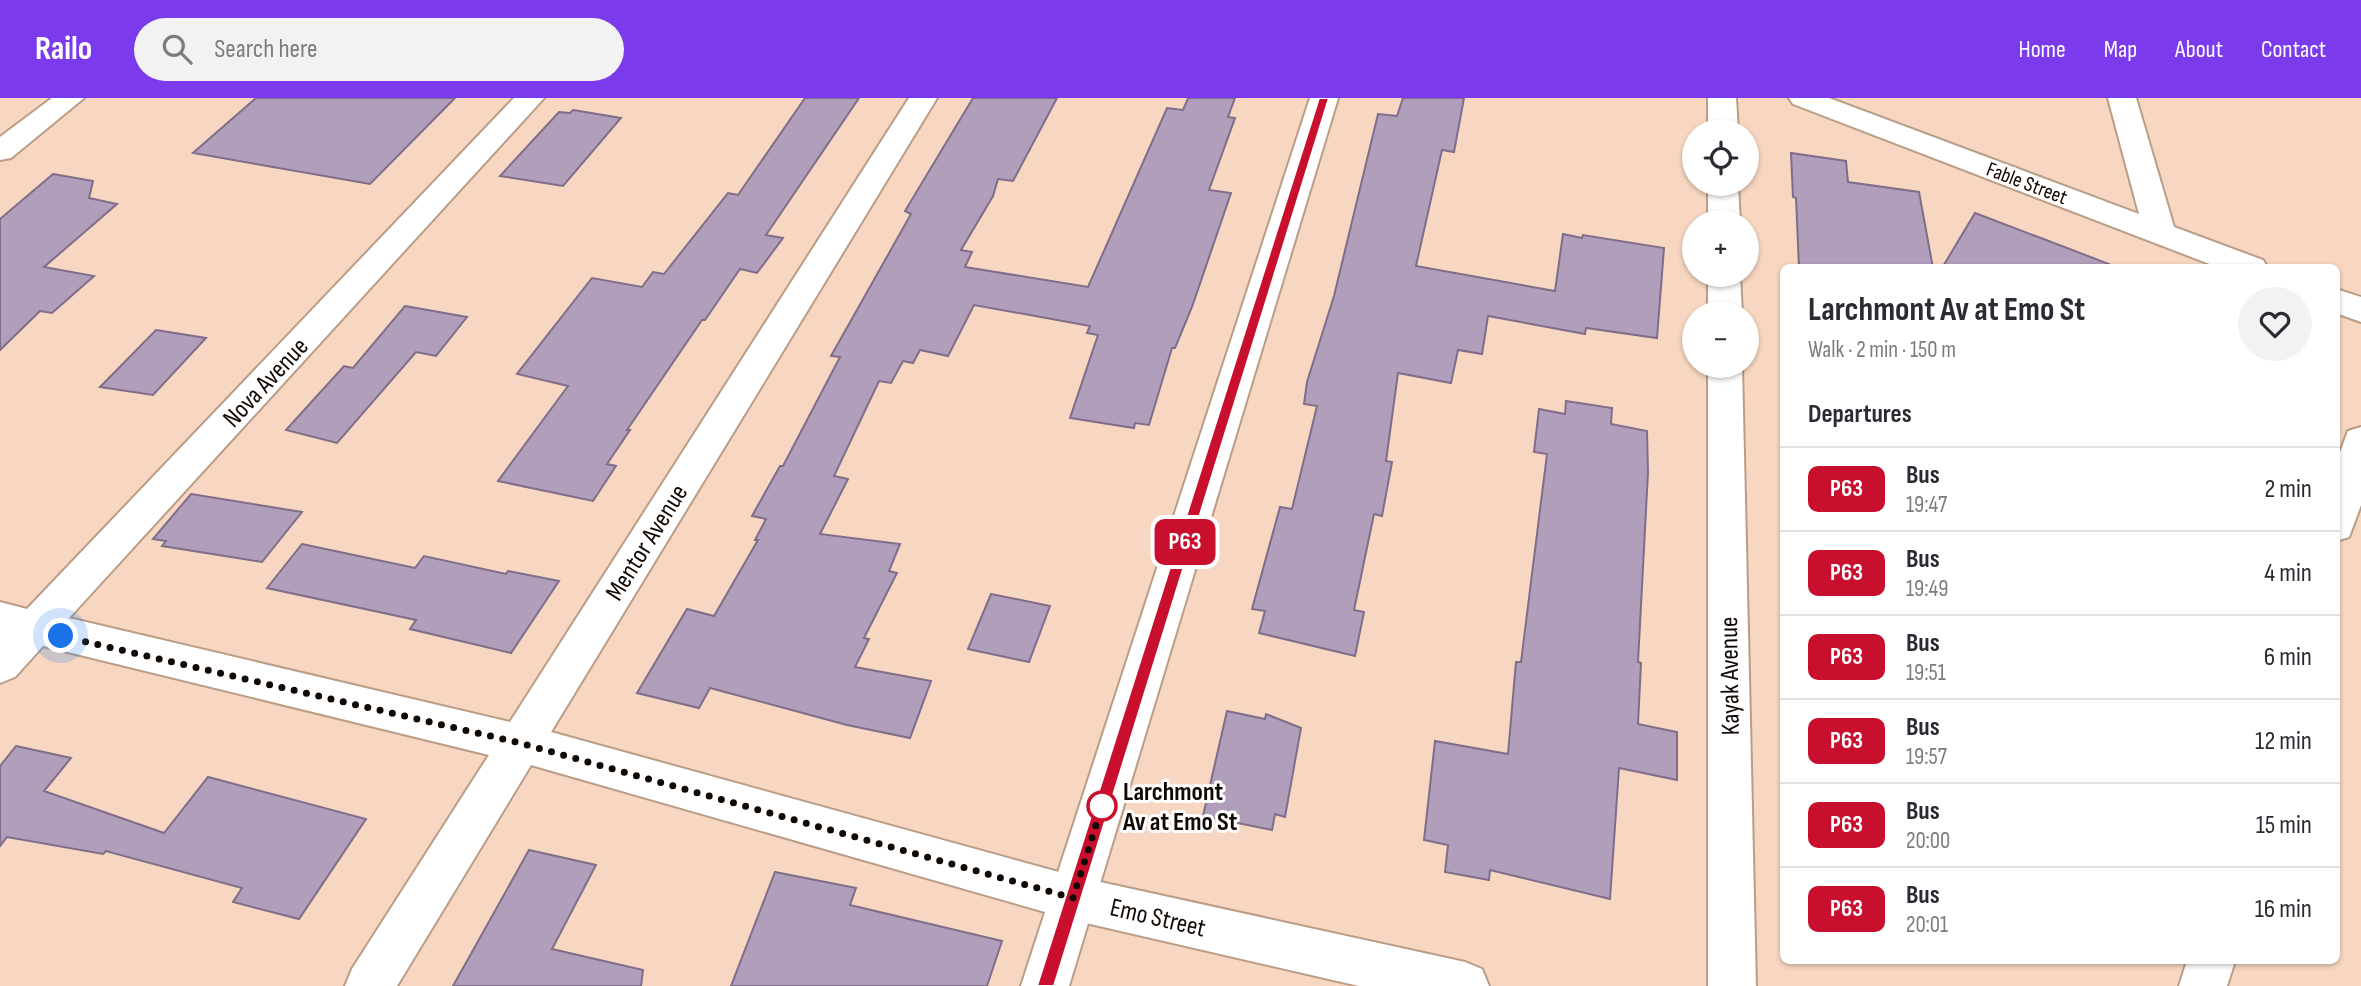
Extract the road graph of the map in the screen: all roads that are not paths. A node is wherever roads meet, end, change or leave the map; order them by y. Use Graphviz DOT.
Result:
graph roads {
  1 [pos="70,98"];
  2 [pos="530,98"];
  3 [pos="923,98"];
  4 [pos="1324,98"];
  5 [pos="1722,98"];
  6 [pos="1803,98"];
  7 [pos="2122,98"];
  8 [pos="1723,119"];
  9 [pos="0,151"];
  10 [pos="2160,233"];
  11 [pos="2241,264"];
  12 [pos="2340,302"];
  13 [pos="2361,310"];
  14 [pos="1725,378"];
  15 [pos="2361,441"];
  16 [pos="2340,512"];
  17 [pos="17,624"];
  18 [pos="0,665"];
  19 [pos="520,743"];
  20 [pos="1073,898"];
  21 [pos="2210,964"];
  22 [pos="369,986"];
  23 [pos="1045,986"];
  24 [pos="1465,986"];
  25 [pos="1732,986"];
  26 [pos="2203,986"];
  1 -- 9 [label="street"];
  2 -- 17 [label="street, Nova Avenue"];
  3 -- 19 [label="street, Mentor Avenue"];
  4 -- 20 [label="street"];
  5 -- 8 [label="street"];
  6 -- 10 [label="street, Fable Street"];
  7 -- 10 [label="street"];
  10 -- 11 [label="street, Fable Street"];
  12 -- 13 [label="street"];
  14 -- 25 [label="street, Kayak Avenue"];
  15 -- 16 [label="street"];
  17 -- 18 [label="street, Nova Avenue"];
  17 -- 19 [label="street, Emo Street"];
  19 -- 20 [label="street, Emo Street"];
  19 -- 22 [label="street, Mentor Avenue"];
  20 -- 23 [label="street"];
  20 -- 24 [label="street, Emo Street"];
  21 -- 26 [label="street"];
}
